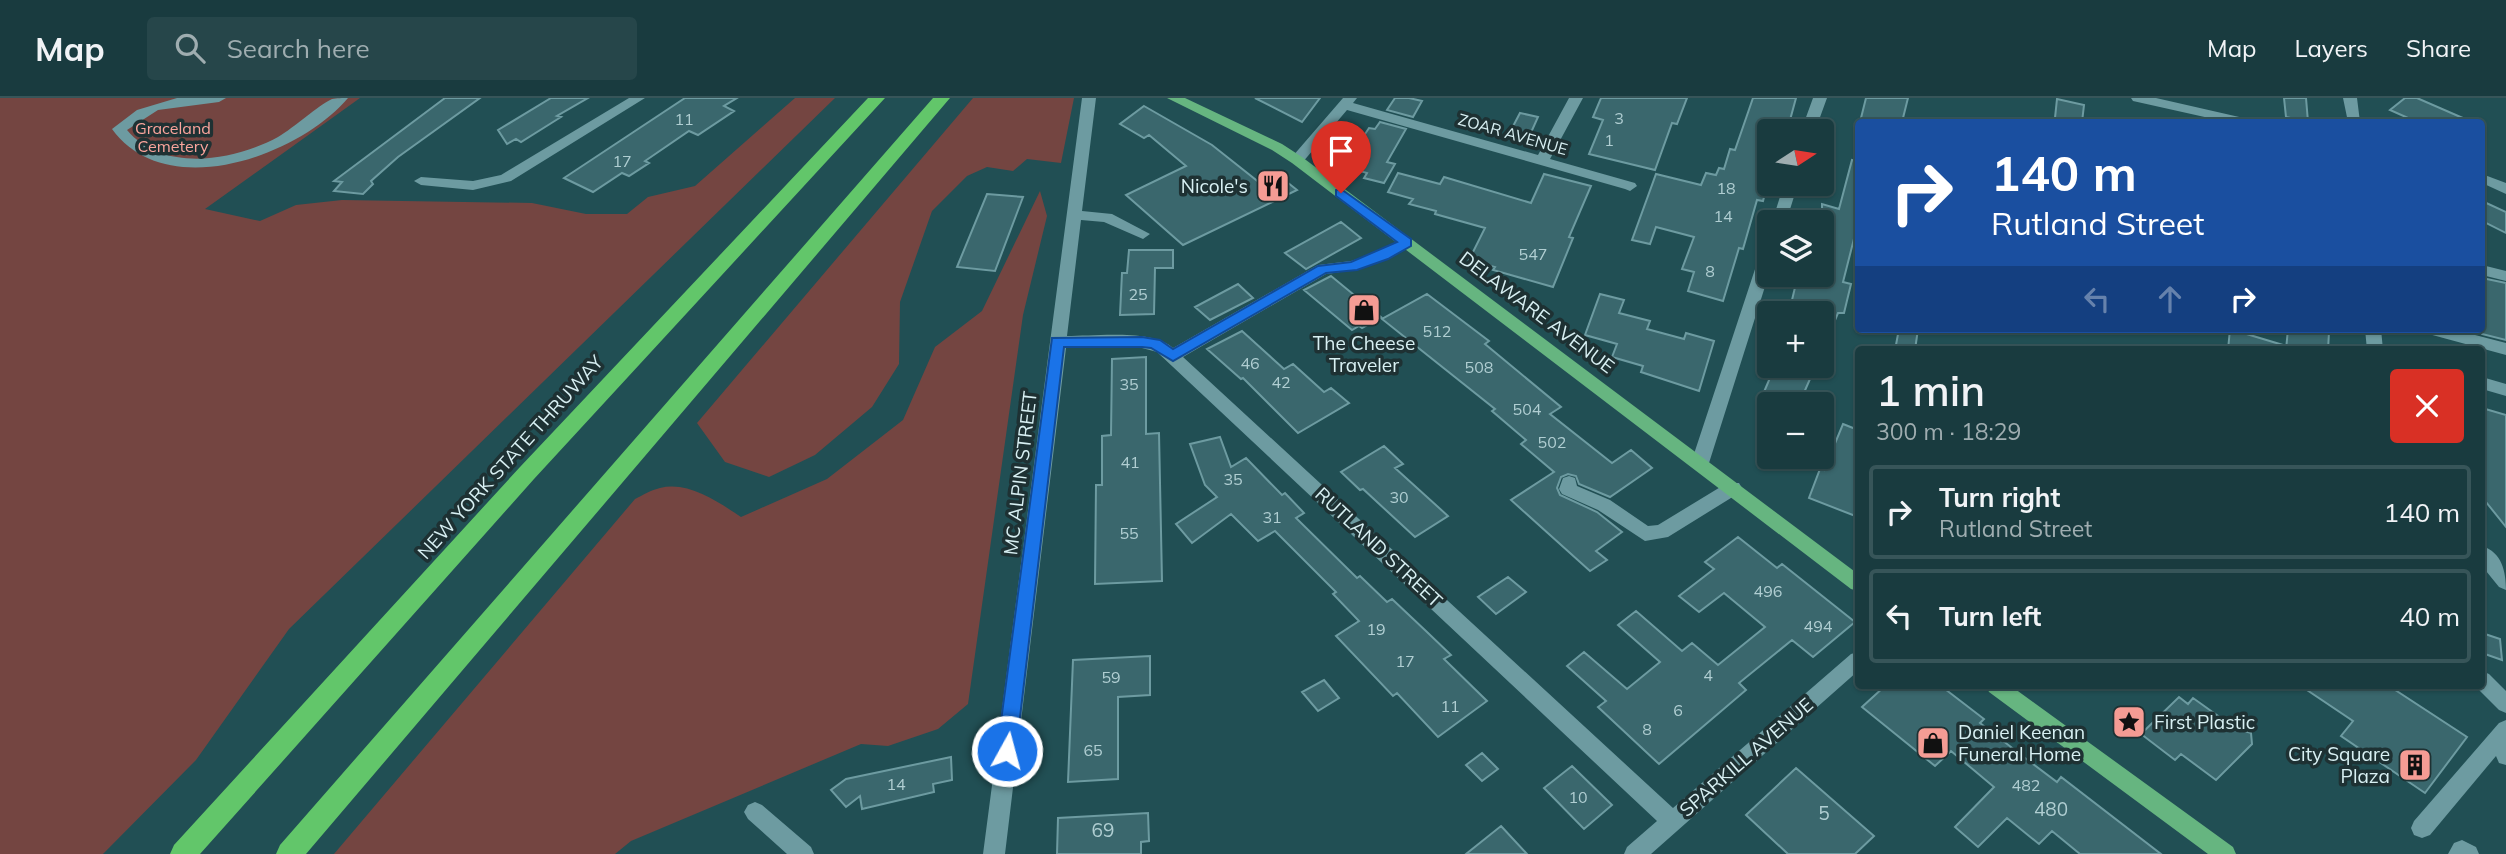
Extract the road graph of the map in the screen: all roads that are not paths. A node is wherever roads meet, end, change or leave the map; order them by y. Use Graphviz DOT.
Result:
graph roads {
  1 [pos="219,98"];
  2 [pos="341,98"];
  3 [pos="638,98"];
  4 [pos="877,98"];
  5 [pos="942,98"];
  6 [pos="1089,98"];
  7 [pos="1174,98"];
  8 [pos="1576,98"];
  9 [pos="1820,98"];
  10 [pos="2138,98"];
  11 [pos="2350,98"];
  12 [pos="1347,102"];
  13 [pos="1812,119"];
  14 [pos="2231,119"];
  15 [pos="2355,119"];
  16 [pos="1297,160"];
  17 [pos="1542,160"];
  18 [pos="2485,179"];
  19 [pos="421,181"];
  20 [pos="1630,186"];
  21 [pos="2506,189"];
  22 [pos="1074,215"];
  23 [pos="1143,234"];
  24 [pos="1407,243"];
  25 [pos="2485,271"];
  26 [pos="2506,276"];
  27 [pos="1757,287"];
  28 [pos="2446,333"];
  29 [pos="1057,342"];
  30 [pos="2506,349"];
  31 [pos="1173,356"];
  32 [pos="2485,384"];
  33 [pos="2506,390"];
  34 [pos="1700,463"];
  35 [pos="1569,483"];
  36 [pos="1733,488"];
  37 [pos="2485,557"];
  38 [pos="1855,582"];
  39 [pos="2506,582"];
  40 [pos="1855,663"];
  41 [pos="2485,683"];
  42 [pos="2000,689"];
  43 [pos="2506,704"];
  44 [pos="2506,729"];
  45 [pos="755,812"];
  46 [pos="1672,821"];
  47 [pos="2423,828"];
  48 [pos="2216,851"];
  49 [pos="183,854"];
  50 [pos="289,854"];
  51 [pos="803,854"];
  52 [pos="994,854"];
  53 [pos="1635,854"];
  54 [pos="2459,854"];
  55 [pos="2468,854"];
  1 -- 2 [label="street"];
  3 -- 19 [label="street"];
  4 -- 49 [label="highway, NEW YORK STATE THRUWAY"];
  5 -- 50 [label="highway"];
  6 -- 22 [label="street, MC ALPIN STREET"];
  7 -- 16 [label="main road, DELAWARE AVENUE"];
  8 -- 17 [label="street"];
  9 -- 13 [label="street"];
  10 -- 14 [label="street"];
  11 -- 15 [label="street"];
  12 -- 16 [label="street"];
  12 -- 17 [label="street, ZOAR AVENUE"];
  16 -- 24 [label="main road, DELAWARE AVENUE"];
  17 -- 20 [label="street, ZOAR AVENUE"];
  18 -- 21 [label="street"];
  22 -- 23 [label="street"];
  22 -- 29 [label="street, MC ALPIN STREET"];
  24 -- 31 [label="street"];
  24 -- 34 [label="main road, DELAWARE AVENUE"];
  25 -- 26 [label="street"];
  27 -- 34 [label="street"];
  28 -- 30 [label="street"];
  29 -- 31 [label="street, RUTLAND STREET"];
  29 -- 52 [label="street, MC ALPIN STREET"];
  31 -- 46 [label="street, RUTLAND STREET"];
  32 -- 33 [label="street"];
  34 -- 36 [label="main road, DELAWARE AVENUE"];
  35 -- 36 [label="street"];
  36 -- 38 [label="main road, DELAWARE AVENUE"];
  37 -- 39 [label="street"];
  40 -- 46 [label="street, SPARKILL AVENUE"];
  41 -- 43 [label="street"];
  42 -- 48 [label="main road"];
  44 -- 47 [label="street"];
  45 -- 51 [label="street"];
  46 -- 53 [label="street, SPARKILL AVENUE"];
  54 -- 55 [label="street"];
}
